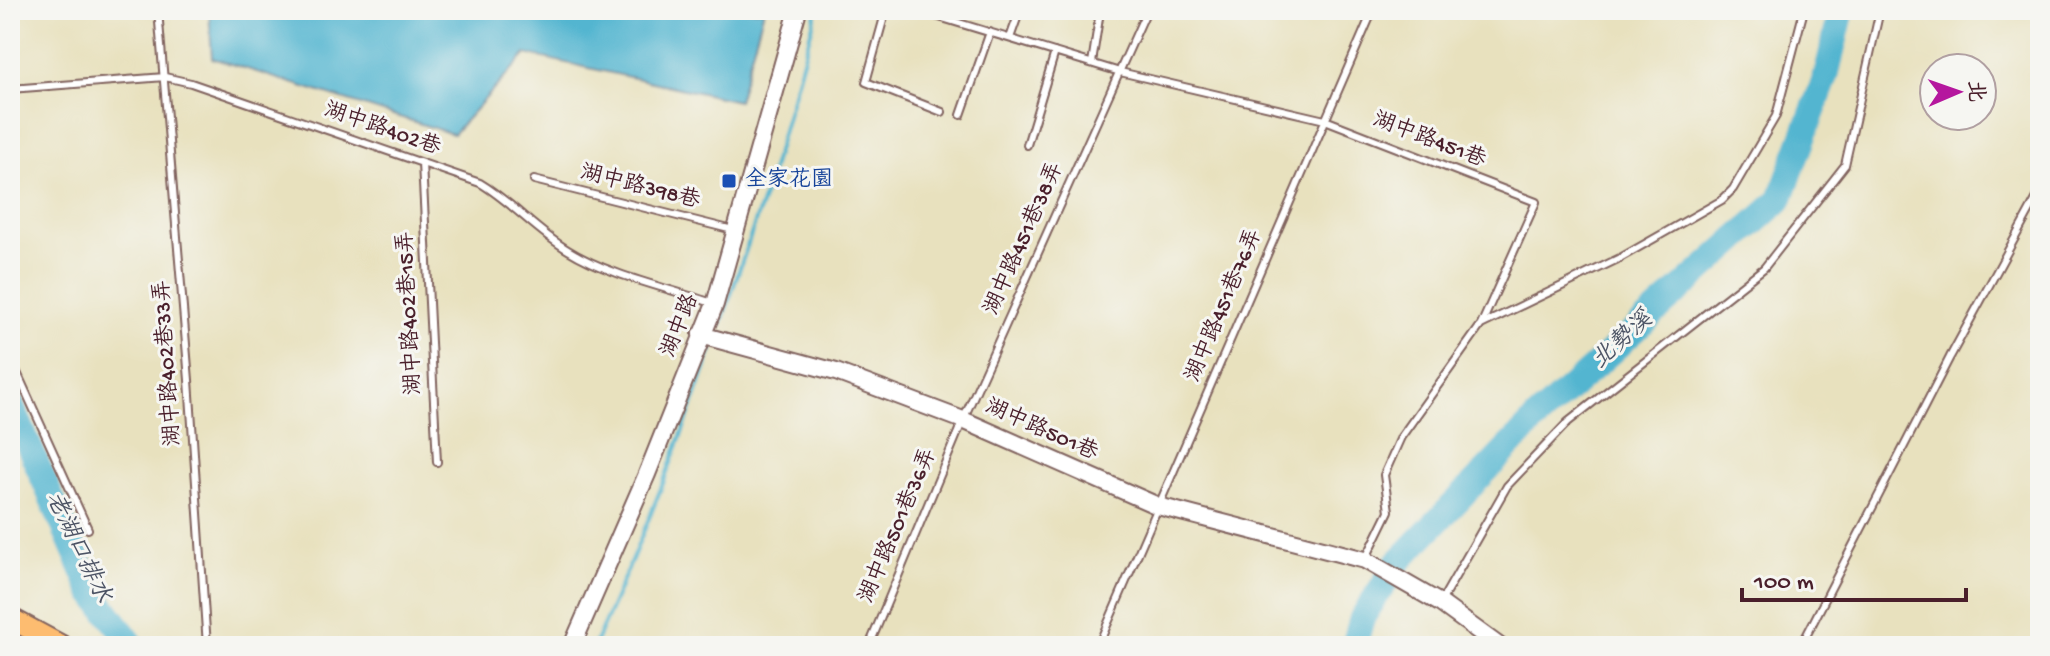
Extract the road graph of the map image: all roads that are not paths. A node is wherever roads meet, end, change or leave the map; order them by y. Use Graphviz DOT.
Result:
graph roads {
  1 [pos="158,10"];
  2 [pos="798,10"];
  3 [pos="886,10"];
  4 [pos="1020,10"];
  5 [pos="1096,10"];
  6 [pos="1147,10"];
  7 [pos="1373,10"];
  8 [pos="1804,10"];
  9 [pos="1880,10"];
  10 [pos="921,11"];
  11 [pos="990,32"];
  12 [pos="1010,38"];
  13 [pos="1055,52"];
  14 [pos="1092,63"];
  15 [pos="1120,72"];
  16 [pos="165,77"];
  17 [pos="10,89"];
  18 [pos="942,112"];
  19 [pos="961,115"];
  20 [pos="1325,120"];
  21 [pos="1027,145"];
  22 [pos="422,163"];
  23 [pos="534,180"];
  24 [pos="2040,192"];
  25 [pos="736,231"];
  26 [pos="715,304"];
  27 [pos="1481,325"];
  28 [pos="701,335"];
  29 [pos="10,357"];
  30 [pos="963,420"];
  31 [pos="437,462"];
  32 [pos="1158,506"];
  33 [pos="88,529"];
  34 [pos="1365,560"];
  35 [pos="1440,603"];
  36 [pos="10,618"];
  37 [pos="62,646"];
  38 [pos="207,646"];
  39 [pos="572,646"];
  40 [pos="869,646"];
  41 [pos="1098,646"];
  42 [pos="1499,646"];
  43 [pos="1801,646"];
  1 -- 16 [label="lane, 湖中路402巷33弄"];
  2 -- 25 [label="street, 湖中路"];
  3 -- 18 [label="lane"];
  4 -- 12 [label="lane"];
  5 -- 14 [label="lane"];
  6 -- 15 [label="lane, 湖中路451巷38弄"];
  7 -- 20 [label="lane, 湖中路451巷76弄"];
  8 -- 27 [label="lane"];
  9 -- 35 [label="lane"];
  10 -- 11 [label="lane, 湖中路451巷"];
  11 -- 12 [label="lane, 湖中路451巷"];
  11 -- 19 [label="lane"];
  12 -- 13 [label="lane, 湖中路451巷"];
  13 -- 14 [label="lane, 湖中路451巷"];
  13 -- 21 [label="lane, 湖中路451巷38弄"];
  14 -- 15 [label="lane, 湖中路451巷"];
  15 -- 20 [label="lane, 湖中路451巷"];
  15 -- 30 [label="lane, 湖中路451巷38弄"];
  16 -- 17 [label="lane, 湖中路402巷"];
  16 -- 22 [label="lane, 湖中路402巷"];
  16 -- 38 [label="lane, 湖中路402巷33弄"];
  20 -- 27 [label="lane, 湖中路451巷"];
  20 -- 32 [label="lane, 湖中路451巷76弄"];
  22 -- 26 [label="lane, 湖中路402巷"];
  22 -- 31 [label="lane, 湖中路402巷15弄"];
  23 -- 25 [label="lane, 湖中路398巷"];
  24 -- 43 [label="lane"];
  25 -- 26 [label="street, 湖中路"];
  26 -- 28 [label="street, 湖中路"];
  27 -- 34 [label="lane, 湖中路451巷"];
  28 -- 30 [label="street, 湖中路501巷"];
  28 -- 39 [label="street, 湖中路"];
  29 -- 33 [label="lane"];
  30 -- 32 [label="street, 湖中路501巷"];
  30 -- 40 [label="lane, 湖中路501巷36弄"];
  32 -- 34 [label="street, 湖中路501巷"];
  32 -- 41 [label="lane, 湖中路451巷76弄"];
  34 -- 35 [label="street, 湖中路501巷"];
  35 -- 42 [label="street, 湖中路501巷"];
  36 -- 37 [label="main road"];
}
